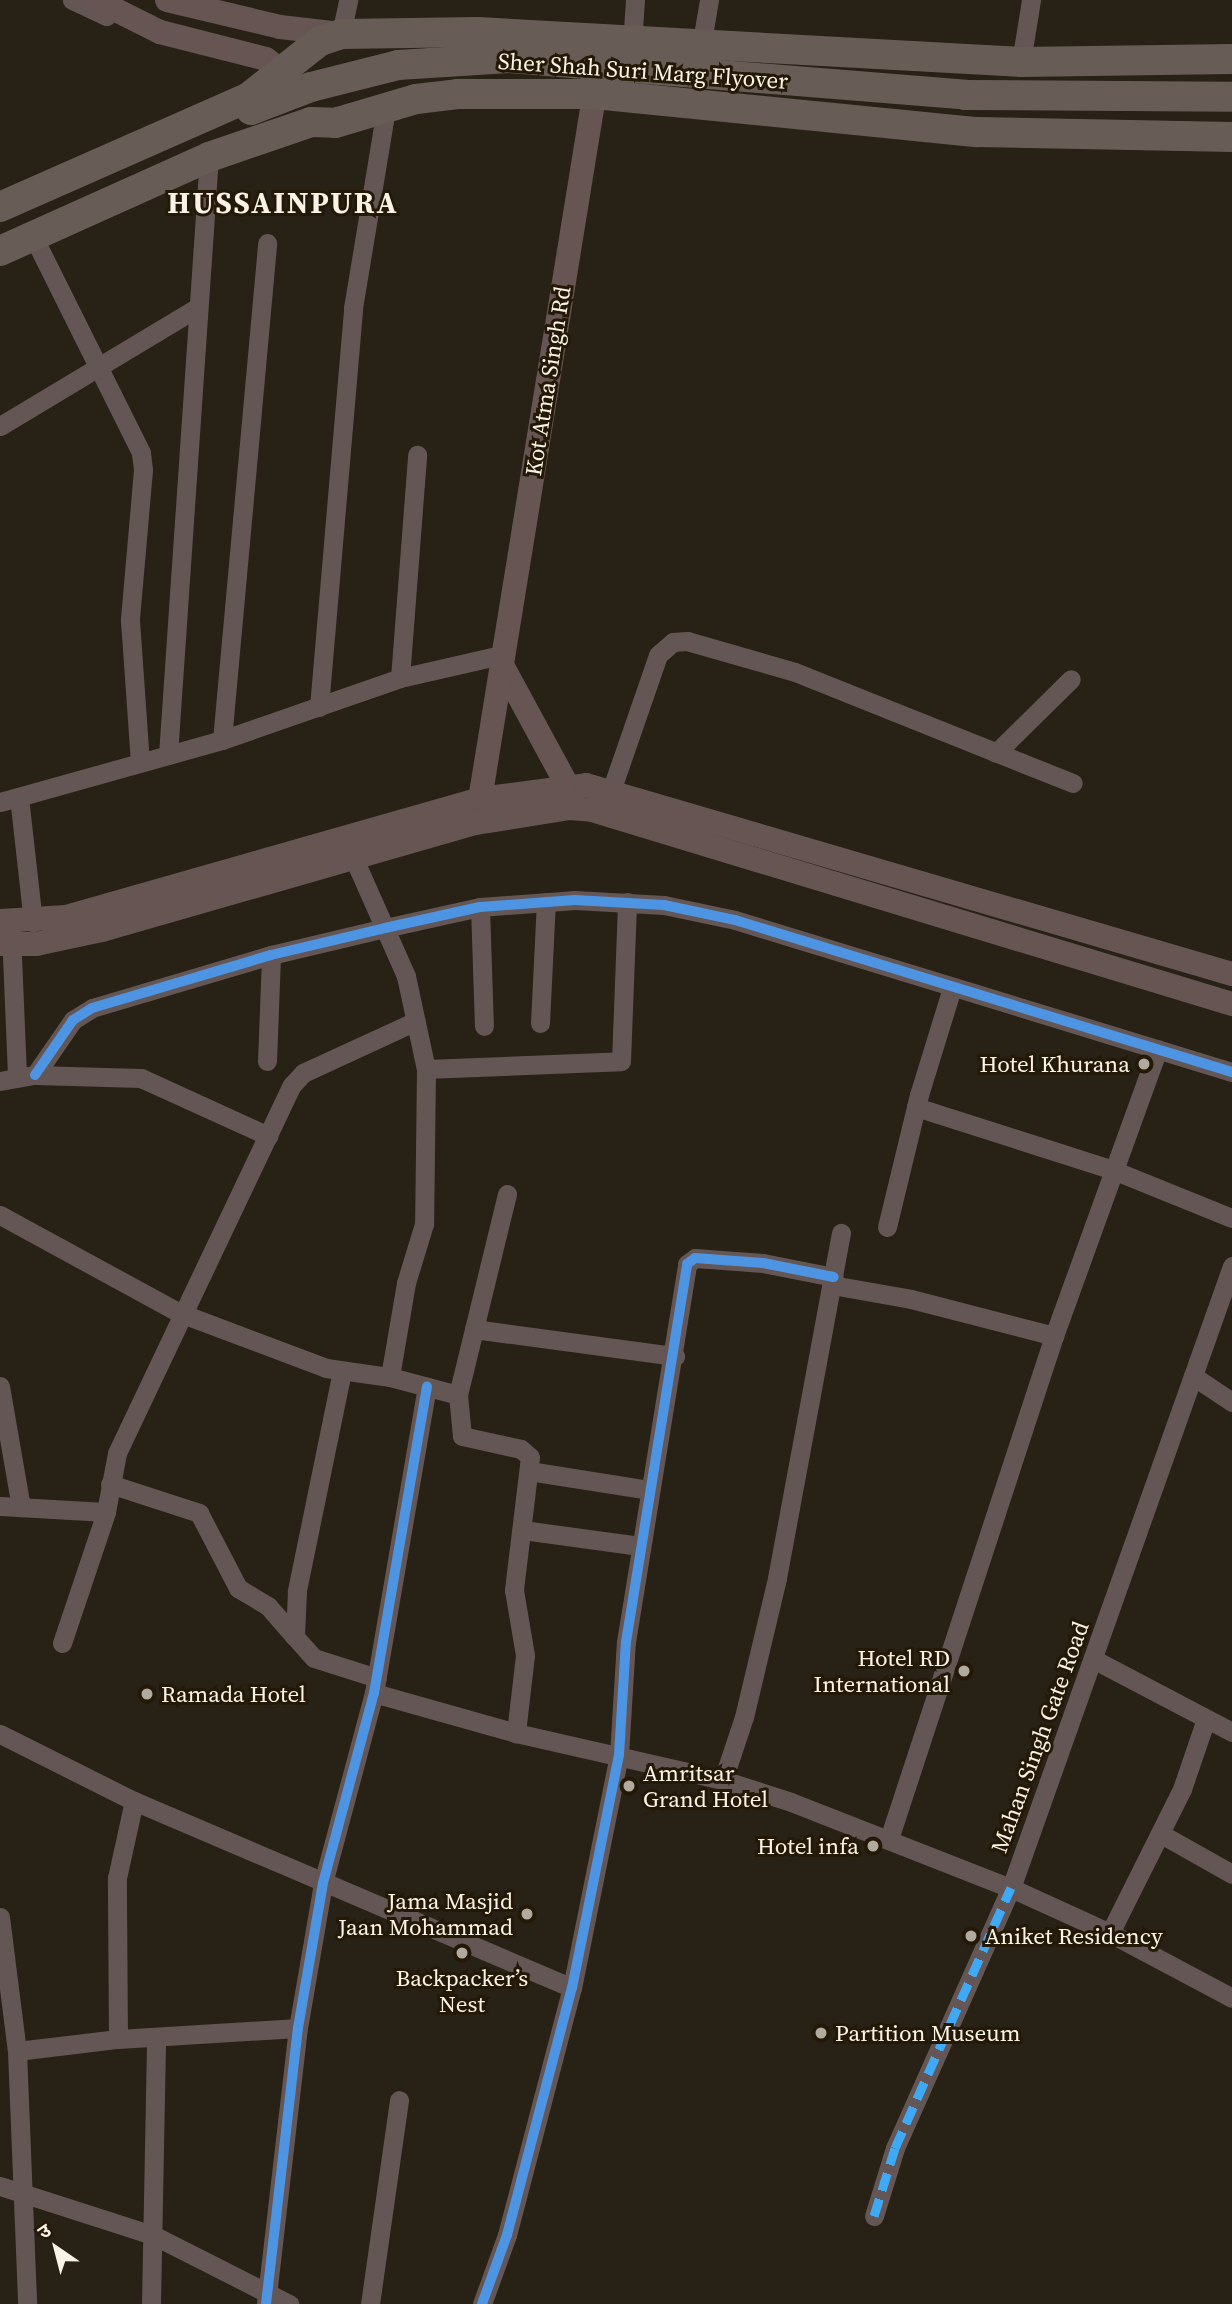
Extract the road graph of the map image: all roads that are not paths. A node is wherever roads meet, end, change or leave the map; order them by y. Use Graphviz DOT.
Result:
graph roads {
  1 [pos="72,0"];
  2 [pos="96,0"];
  3 [pos="167,0"];
  4 [pos="348,0"];
  5 [pos="635,0"];
  6 [pos="709,0"];
  7 [pos="1027,0"];
  8 [pos="406,33"];
  9 [pos="341,34"];
  10 [pos="603,41"];
  11 [pos="208,44"];
  12 [pos="632,44"];
  13 [pos="701,47"];
  14 [pos="1232,59"];
  15 [pos="1021,62"];
  16 [pos="291,74"];
  17 [pos="1232,76"];
  18 [pos="594,94"];
  19 [pos="1027,96"];
  20 [pos="1232,97"];
  21 [pos="416,99"];
  22 [pos="386,109"];
  23 [pos="1232,116"];
  24 [pos="311,122"];
  25 [pos="1232,137"];
  26 [pos="209,157"];
  27 [pos="0,207"];
  28 [pos="0,219"];
  29 [pos="0,234"];
  30 [pos="33,236"];
  31 [pos="267,243"];
  32 [pos="0,251"];
  33 [pos="196,308"];
  34 [pos="97,366"];
  35 [pos="1,424"];
  36 [pos="417,455"];
  37 [pos="504,661"];
  38 [pos="400,678"];
  39 [pos="1071,679"];
  40 [pos="319,706"];
  41 [pos="222,740"];
  42 [pos="996,753"];
  43 [pos="168,755"];
  44 [pos="140,763"];
  45 [pos="1073,783"];
  46 [pos="567,785"];
  47 [pos="611,791"];
  48 [pos="9,799"];
  49 [pos="478,811"];
  50 [pos="355,861"];
  51 [pos="546,902"];
  52 [pos="626,902"];
  53 [pos="480,907"];
  54 [pos="385,928"];
  55 [pos="11,931"];
  56 [pos="271,955"];
  57 [pos="1232,974"];
  58 [pos="951,988"];
  59 [pos="1232,1004"];
  60 [pos="416,1021"];
  61 [pos="540,1023"];
  62 [pos="484,1026"];
  63 [pos="1158,1049"];
  64 [pos="267,1061"];
  65 [pos="426,1069"];
  66 [pos="1232,1072"];
  67 [pos="17,1078"];
  68 [pos="916,1107"];
  69 [pos="268,1136"];
  70 [pos="1114,1170"];
  71 [pos="507,1194"];
  72 [pos="0,1215"];
  73 [pos="1232,1218"];
  74 [pos="887,1227"];
  75 [pos="841,1233"];
  76 [pos="1232,1266"];
  77 [pos="833,1281"];
  78 [pos="180,1313"];
  79 [pos="474,1329"];
  80 [pos="1054,1336"];
  81 [pos="675,1356"];
  82 [pos="342,1371"];
  83 [pos="1193,1376"];
  84 [pos="390,1377"];
  85 [pos="0,1386"];
  86 [pos="428,1387"];
  87 [pos="458,1395"];
  88 [pos="1232,1402"];
  89 [pos="529,1471"];
  90 [pos="110,1485"];
  91 [pos="649,1490"];
  92 [pos="0,1506"];
  93 [pos="21,1507"];
  94 [pos="106,1512"];
  95 [pos="523,1530"];
  96 [pos="640,1546"];
  97 [pos="295,1637"];
  98 [pos="62,1643"];
  99 [pos="1095,1660"];
  100 [pos="376,1685"];
  101 [pos="1206,1719"];
  102 [pos="1232,1732"];
  103 [pos="516,1733"];
  104 [pos="0,1734"];
  105 [pos="619,1755"];
  106 [pos="723,1780"];
  107 [pos="134,1801"];
  108 [pos="1161,1834"];
  109 [pos="889,1839"];
  110 [pos="1232,1874"];
  111 [pos="323,1883"];
  112 [pos="1011,1888"];
  113 [pos="0,1917"];
  114 [pos="1110,1933"];
  115 [pos="572,1988"];
  116 [pos="1232,1998"];
  117 [pos="298,2028"];
  118 [pos="156,2037"];
  119 [pos="118,2039"];
  120 [pos="17,2051"];
  121 [pos="399,2100"];
  122 [pos="0,2186"];
  123 [pos="23,2190"];
  124 [pos="874,2216"];
  125 [pos="153,2235"];
  126 [pos="266,2298"];
  127 [pos="27,2304"];
  128 [pos="151,2304"];
  129 [pos="289,2304"];
  130 [pos="370,2304"];
  131 [pos="482,2304"];
  1 -- 11 [label="street"];
  2 -- 11 [label="main road"];
  3 -- 9 [label="main road"];
  4 -- 9 [label="street"];
  5 -- 12 [label="street"];
  6 -- 13 [label="street"];
  7 -- 15 [label="street"];
  8 -- 9 [label="highway"];
  8 -- 10 [label="highway"];
  8 -- 21 [label="highway"];
  9 -- 16 [label="highway"];
  10 -- 12 [label="highway"];
  10 -- 18 [label="main road, Kot Atma Singh Rd"];
  11 -- 16 [label="main road"];
  12 -- 13 [label="highway"];
  13 -- 15 [label="highway"];
  14 -- 15 [label="highway"];
  16 -- 24 [label="highway"];
  16 -- 27 [label="highway"];
  17 -- 19 [label="highway"];
  18 -- 21 [label="highway"];
  18 -- 25 [label="highway"];
  18 -- 37 [label="main road, Kot Atma Singh Rd"];
  19 -- 20 [label="highway, Sher Shah Suri Marg Flyover"];
  19 -- 28 [label="highway, Sher Shah Suri Marg Flyover"];
  21 -- 22 [label="highway"];
  22 -- 24 [label="highway"];
  22 -- 40 [label="street"];
  23 -- 29 [label="highway, Sher Shah Suri Marg Flyover"];
  24 -- 26 [label="highway"];
  26 -- 30 [label="highway"];
  26 -- 33 [label="street"];
  30 -- 32 [label="highway"];
  30 -- 34 [label="street"];
  31 -- 41 [label="street"];
  33 -- 34 [label="street"];
  33 -- 43 [label="street"];
  34 -- 35 [label="street"];
  34 -- 44 [label="street"];
  36 -- 38 [label="street"];
  37 -- 38 [label="street"];
  37 -- 46 [label="main road"];
  37 -- 49 [label="main road, Kot Atma Singh Rd"];
  38 -- 40 [label="street"];
  39 -- 42 [label="street"];
  40 -- 41 [label="street"];
  41 -- 43 [label="street"];
  42 -- 45 [label="street"];
  42 -- 47 [label="street"];
  43 -- 44 [label="street"];
  44 -- 48 [label="street"];
  46 -- 47 [label="main road"];
  46 -- 49 [label="main road"];
  47 -- 57 [label="main road"];
  48 -- 55 [label="street"];
  49 -- 50 [label="main road"];
  49 -- 55 [label="main road"];
  49 -- 59 [label="main road"];
  50 -- 54 [label="street"];
  50 -- 55 [label="main road"];
  51 -- 52 [label="street"];
  51 -- 53 [label="street"];
  51 -- 61 [label="street"];
  52 -- 58 [label="street"];
  52 -- 65 [label="street"];
  53 -- 54 [label="street"];
  53 -- 62 [label="street"];
  54 -- 56 [label="street"];
  54 -- 60 [label="street"];
  55 -- 67 [label="street"];
  56 -- 64 [label="street"];
  56 -- 67 [label="street"];
  58 -- 63 [label="street"];
  58 -- 68 [label="street"];
  60 -- 65 [label="street"];
  60 -- 69 [label="street"];
  63 -- 66 [label="street"];
  63 -- 70 [label="street"];
  65 -- 84 [label="street"];
  67 -- 69 [label="street"];
  68 -- 70 [label="street"];
  68 -- 74 [label="street"];
  69 -- 78 [label="street"];
  70 -- 73 [label="street"];
  70 -- 80 [label="street"];
  71 -- 79 [label="street"];
  72 -- 78 [label="street"];
  75 -- 77 [label="street"];
  76 -- 83 [label="street, Mahan Singh Gate Road"];
  77 -- 80 [label="street"];
  77 -- 81 [label="street"];
  77 -- 106 [label="street"];
  78 -- 82 [label="street"];
  78 -- 90 [label="street"];
  79 -- 81 [label="street"];
  79 -- 87 [label="street"];
  80 -- 109 [label="street"];
  81 -- 91 [label="street"];
  82 -- 84 [label="street"];
  82 -- 97 [label="street"];
  83 -- 88 [label="street"];
  83 -- 99 [label="street, Mahan Singh Gate Road"];
  84 -- 86 [label="street"];
  85 -- 93 [label="street"];
  86 -- 87 [label="street"];
  86 -- 100 [label="street"];
  87 -- 89 [label="street"];
  89 -- 91 [label="street"];
  89 -- 95 [label="street"];
  90 -- 94 [label="street"];
  90 -- 97 [label="street"];
  91 -- 96 [label="street"];
  92 -- 93 [label="street"];
  93 -- 94 [label="street"];
  94 -- 98 [label="street"];
  95 -- 96 [label="street"];
  95 -- 103 [label="street"];
  96 -- 105 [label="street"];
  97 -- 100 [label="street"];
  99 -- 101 [label="street"];
  99 -- 112 [label="street, Mahan Singh Gate Road"];
  100 -- 103 [label="street"];
  100 -- 111 [label="street"];
  101 -- 102 [label="street"];
  101 -- 108 [label="street"];
  103 -- 105 [label="street"];
  104 -- 107 [label="street"];
  105 -- 106 [label="street"];
  105 -- 115 [label="street"];
  106 -- 109 [label="street"];
  107 -- 111 [label="street"];
  107 -- 119 [label="street"];
  108 -- 110 [label="street"];
  108 -- 114 [label="street"];
  109 -- 112 [label="street"];
  111 -- 115 [label="street"];
  111 -- 117 [label="street"];
  112 -- 114 [label="street"];
  112 -- 124 [label="street, Mahan Singh Gate Road"];
  113 -- 120 [label="street"];
  114 -- 116 [label="street"];
  115 -- 131 [label="street"];
  117 -- 118 [label="street"];
  117 -- 126 [label="street"];
  118 -- 119 [label="street"];
  118 -- 125 [label="street"];
  119 -- 120 [label="street"];
  120 -- 123 [label="street"];
  121 -- 130 [label="street"];
  122 -- 123 [label="street"];
  123 -- 125 [label="street"];
  123 -- 127 [label="street"];
  125 -- 126 [label="street"];
  125 -- 128 [label="street"];
  126 -- 129 [label="street"];
}
